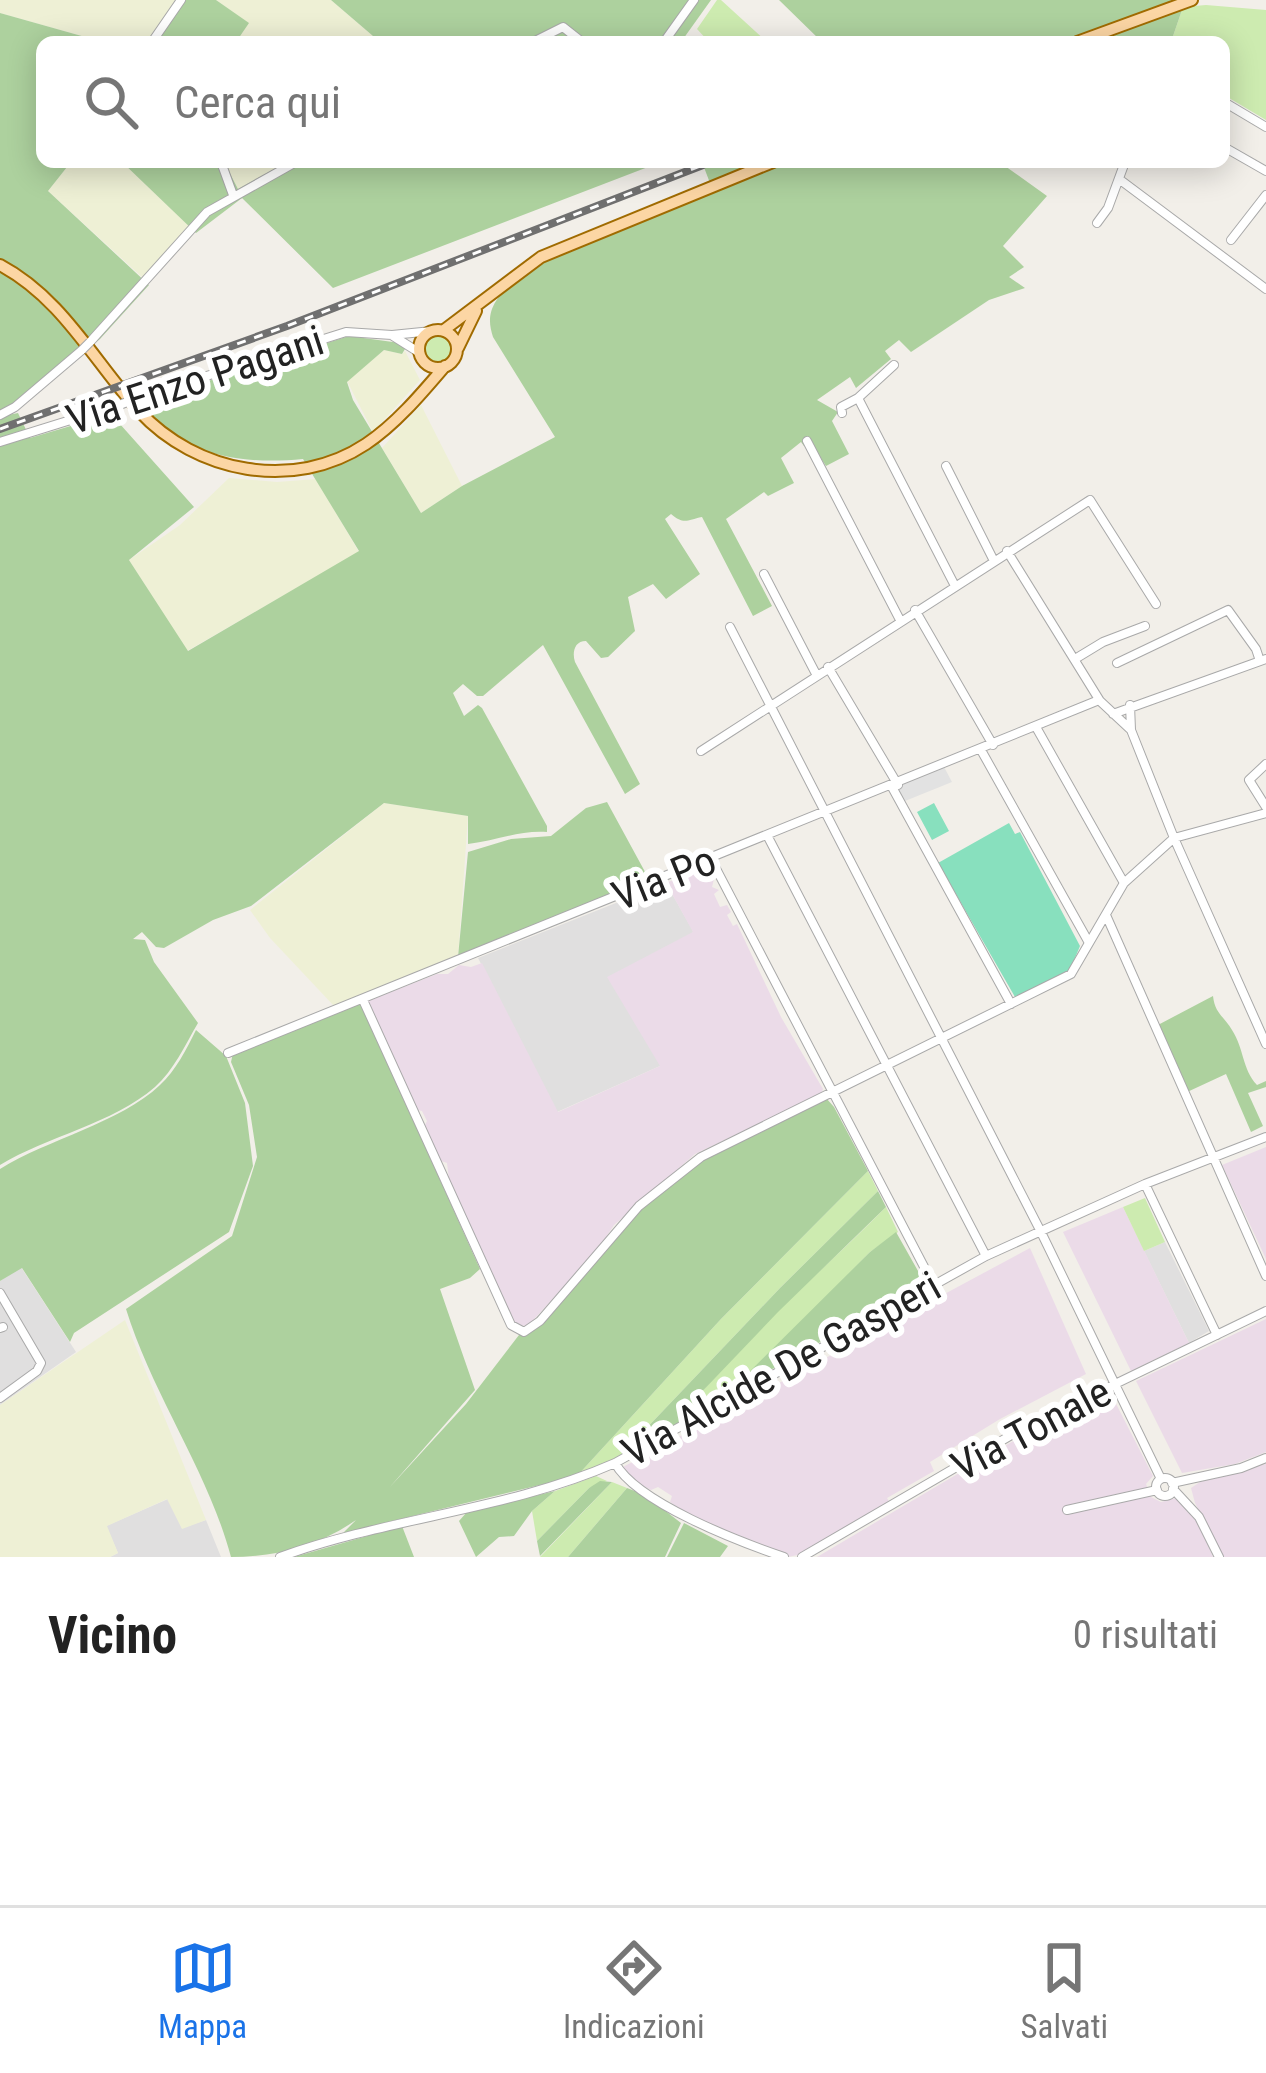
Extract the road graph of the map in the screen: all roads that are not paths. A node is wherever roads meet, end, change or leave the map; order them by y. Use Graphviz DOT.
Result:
graph roads {
  1 [pos="181,0"];
  2 [pos="694,0"];
  3 [pos="1192,0"];
  4 [pos="156,36"];
  5 [pos="543,36"];
  6 [pos="576,36"];
  7 [pos="668,36"];
  8 [pos="1093,36"];
  9 [pos="1230,106"];
  10 [pos="1266,127"];
  11 [pos="1230,150"];
  12 [pos="223,168"];
  13 [pos="285,168"];
  14 [pos="758,168"];
  15 [pos="1123,168"];
  16 [pos="1266,171"];
  17 [pos="1119,179"];
  18 [pos="233,195"];
  19 [pos="1266,195"];
  20 [pos="1096,223"];
  21 [pos="1231,240"];
  22 [pos="0,265"];
  23 [pos="1266,289"];
  24 [pos="481,303"];
  25 [pos="438,331"];
  26 [pos="392,335"];
  27 [pos="86,346"];
  28 [pos="457,351"];
  29 [pos="423,358"];
  30 [pos="894,364"];
  31 [pos="446,366"];
  32 [pos="420,391"];
  33 [pos="858,398"];
  34 [pos="842,413"];
  35 [pos="0,415"];
  36 [pos="807,441"];
  37 [pos="0,442"];
  38 [pos="946,466"];
  39 [pos="1007,551"];
  40 [pos="994,559"];
  41 [pos="764,574"];
  42 [pos="954,584"];
  43 [pos="1156,604"];
  44 [pos="915,610"];
  45 [pos="900,620"];
  46 [pos="730,626"];
  47 [pos="1145,626"];
  48 [pos="1075,659"];
  49 [pos="1263,660"];
  50 [pos="1117,663"];
  51 [pos="827,667"];
  52 [pos="816,674"];
  53 [pos="1100,700"];
  54 [pos="770,705"];
  55 [pos="1131,710"];
  56 [pos="1116,717"];
  57 [pos="1036,727"];
  58 [pos="1131,730"];
  59 [pos="993,745"];
  60 [pos="981,750"];
  61 [pos="701,751"];
  62 [pos="1266,764"];
  63 [pos="895,786"];
  64 [pos="1266,810"];
  65 [pos="824,814"];
  66 [pos="768,836"];
  67 [pos="1174,838"];
  68 [pos="711,859"];
  69 [pos="1124,883"];
  70 [pos="1105,914"];
  71 [pos="1089,943"];
  72 [pos="363,1000"];
  73 [pos="1011,1004"];
  74 [pos="940,1039"];
  75 [pos="1266,1044"];
  76 [pos="227,1053"];
  77 [pos="886,1066"];
  78 [pos="830,1093"];
  79 [pos="1266,1137"];
  80 [pos="1211,1157"];
  81 [pos="1145,1184"];
  82 [pos="1040,1230"];
  83 [pos="986,1256"];
  84 [pos="1266,1276"];
  85 [pos="933,1284"];
  86 [pos="0,1293"];
  87 [pos="1266,1311"];
  88 [pos="1217,1335"];
  89 [pos="1116,1384"];
  90 [pos="0,1398"];
  91 [pos="1266,1458"];
  92 [pos="615,1462"];
  93 [pos="1161,1479"];
  94 [pos="1173,1486"];
  95 [pos="1157,1490"];
  96 [pos="1067,1510"];
  97 [pos="280,1557"];
  98 [pos="784,1557"];
  99 [pos="802,1557"];
  100 [pos="1219,1557"];
  1 -- 4 [label="street"];
  2 -- 7 [label="street"];
  3 -- 8 [label="main road"];
  5 -- 6 [label="street"];
  9 -- 10 [label="street"];
  11 -- 16 [label="street"];
  12 -- 18 [label="street"];
  13 -- 18 [label="street"];
  14 -- 24 [label="main road"];
  15 -- 17 [label="street"];
  17 -- 20 [label="street"];
  17 -- 23 [label="street"];
  18 -- 27 [label="street"];
  19 -- 21 [label="street"];
  22 -- 27 [label="main road"];
  24 -- 25 [label="main road"];
  24 -- 28 [label="main road"];
  25 -- 26 [label="street, Via Enzo Pagani"];
  25 -- 28 [label="main road"];
  25 -- 29 [label="main road"];
  26 -- 29 [label="street"];
  26 -- 37 [label="street, Via Enzo Pagani, bridge"];
  27 -- 32 [label="main road"];
  27 -- 35 [label="street"];
  28 -- 31 [label="main road"];
  29 -- 31 [label="main road"];
  29 -- 32 [label="main road"];
  30 -- 33 [label="street"];
  31 -- 32 [label="main road"];
  33 -- 34 [label="street"];
  33 -- 42 [label="street"];
  36 -- 45 [label="street"];
  38 -- 40 [label="street"];
  39 -- 40 [label="street"];
  39 -- 43 [label="street"];
  39 -- 48 [label="street"];
  40 -- 42 [label="street"];
  41 -- 52 [label="street"];
  42 -- 44 [label="street"];
  44 -- 45 [label="street"];
  44 -- 59 [label="street"];
  45 -- 51 [label="street"];
  46 -- 54 [label="street"];
  47 -- 48 [label="street"];
  48 -- 53 [label="street"];
  49 -- 50 [label="street"];
  49 -- 55 [label="street"];
  51 -- 52 [label="street"];
  51 -- 63 [label="street"];
  52 -- 54 [label="street"];
  53 -- 56 [label="street"];
  53 -- 57 [label="street, Via Po"];
  54 -- 61 [label="street"];
  54 -- 65 [label="street"];
  55 -- 56 [label="street"];
  55 -- 58 [label="street"];
  56 -- 58 [label="street"];
  57 -- 59 [label="street, Via Po"];
  57 -- 69 [label="street"];
  58 -- 67 [label="street"];
  59 -- 60 [label="street, Via Po"];
  60 -- 63 [label="street, Via Po"];
  60 -- 71 [label="street"];
  62 -- 64 [label="street"];
  63 -- 65 [label="street, Via Po"];
  63 -- 73 [label="street"];
  64 -- 67 [label="street"];
  65 -- 66 [label="street, Via Po"];
  65 -- 74 [label="street"];
  66 -- 68 [label="street, Via Po"];
  66 -- 77 [label="street"];
  67 -- 69 [label="street"];
  67 -- 75 [label="street"];
  68 -- 72 [label="street, Via Po"];
  68 -- 78 [label="street"];
  69 -- 70 [label="street"];
  70 -- 71 [label="street"];
  70 -- 80 [label="street"];
  71 -- 73 [label="street"];
  72 -- 76 [label="street, Via Po"];
  72 -- 78 [label="street"];
  73 -- 74 [label="street"];
  74 -- 77 [label="street"];
  74 -- 82 [label="street"];
  77 -- 78 [label="street"];
  77 -- 83 [label="street"];
  78 -- 85 [label="street"];
  79 -- 80 [label="street, Via Alcide De Gasperi"];
  80 -- 81 [label="street, Via Alcide De Gasperi"];
  80 -- 84 [label="street"];
  81 -- 82 [label="street, Via Alcide De Gasperi"];
  81 -- 88 [label="street"];
  82 -- 83 [label="street, Via Alcide De Gasperi"];
  82 -- 89 [label="street"];
  83 -- 85 [label="street, Via Alcide De Gasperi"];
  85 -- 92 [label="street, Via Alcide De Gasperi"];
  86 -- 90 [label="street"];
  87 -- 88 [label="street, Via Tonale"];
  88 -- 89 [label="street, Via Tonale"];
  89 -- 93 [label="street"];
  89 -- 99 [label="street, Via Tonale"];
  91 -- 94 [label="street"];
  92 -- 97 [label="street, Via Alcide De Gasperi"];
  92 -- 98 [label="street"];
  93 -- 94 [label="street"];
  93 -- 95 [label="street"];
  94 -- 95 [label="street"];
  94 -- 100 [label="street"];
  95 -- 96 [label="street"];
}
